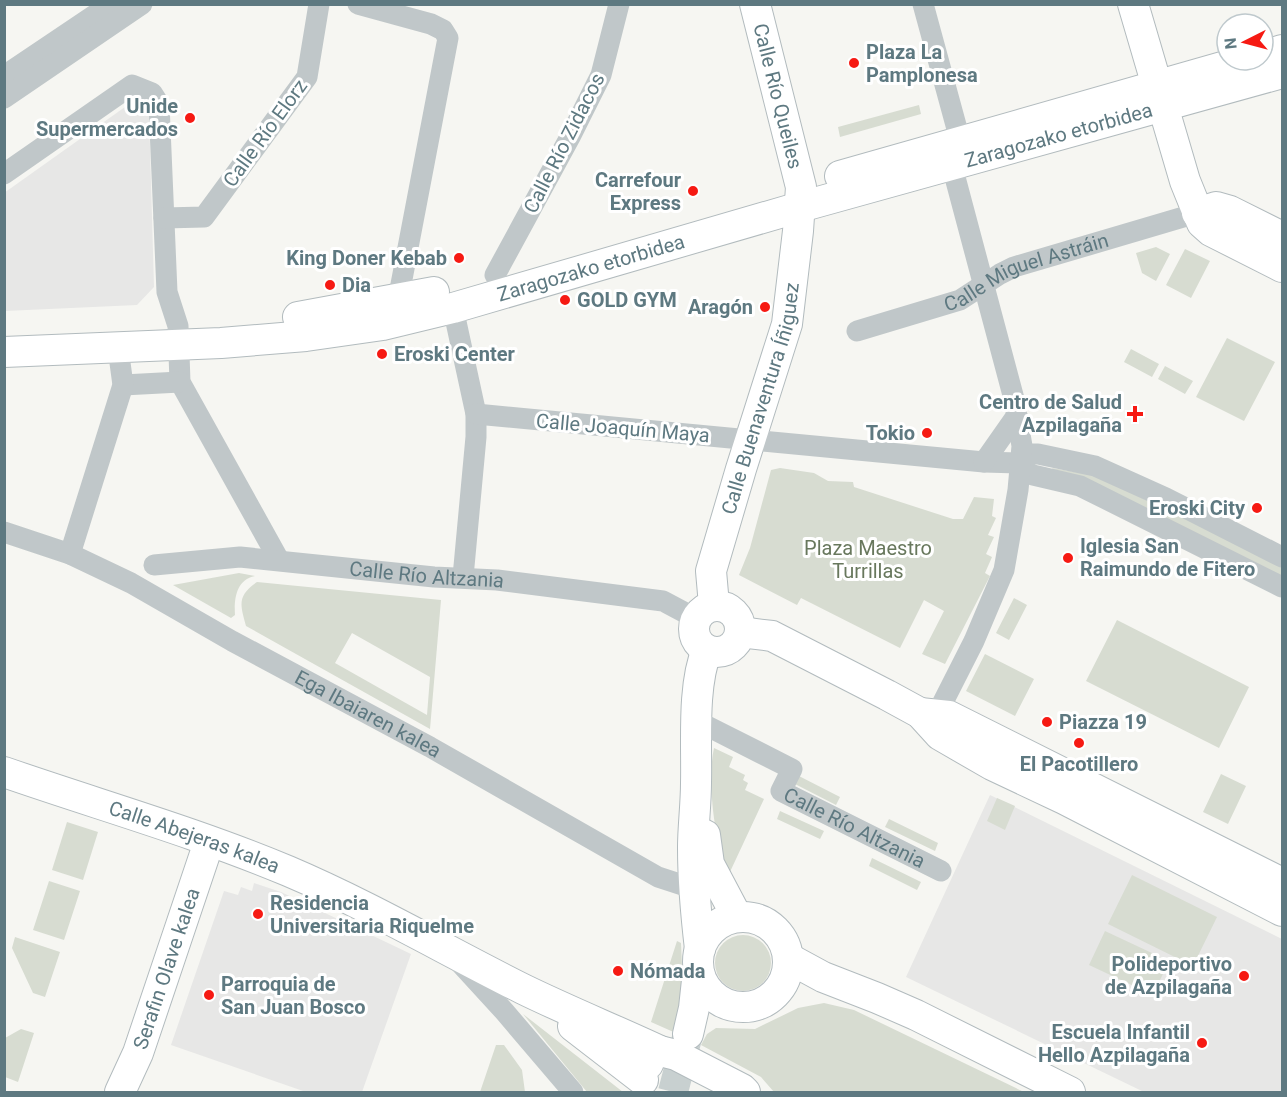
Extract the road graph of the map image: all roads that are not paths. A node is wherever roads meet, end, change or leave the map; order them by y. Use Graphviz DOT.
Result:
graph roads {
  1 [pos="111,4"];
  2 [pos="142,4"];
  3 [pos="320,4"];
  4 [pos="358,4"];
  5 [pos="619,4"];
  6 [pos="755,4"];
  7 [pos="922,4"];
  8 [pos="1133,4"];
  9 [pos="1218,72"];
  10 [pos="1282,73"];
  11 [pos="4,76"];
  12 [pos="1160,96"];
  13 [pos="4,98"];
  14 [pos="956,153"];
  15 [pos="4,174"];
  16 [pos="800,197"];
  17 [pos="1197,213"];
  18 [pos="164,218"];
  19 [pos="1282,237"];
  20 [pos="1282,267"];
  21 [pos="495,275"];
  22 [pos="982,286"];
  23 [pos="398,300"];
  24 [pos="453,308"];
  25 [pos="857,331"];
  26 [pos="4,332"];
  27 [pos="178,335"];
  28 [pos="118,348"];
  29 [pos="4,352"];
  30 [pos="180,382"];
  31 [pos="123,386"];
  32 [pos="476,414"];
  33 [pos="1017,415"];
  34 [pos="750,440"];
  35 [pos="984,462"];
  36 [pos="1022,463"];
  37 [pos="4,532"];
  38 [pos="70,554"];
  39 [pos="1282,557"];
  40 [pos="279,560"];
  41 [pos="154,565"];
  42 [pos="464,577"];
  43 [pos="1282,587"];
  44 [pos="705,612"];
  45 [pos="740,632"];
  46 [pos="707,650"];
  47 [pos="928,714"];
  48 [pos="707,726"];
  49 [pos="4,772"];
  50 [pos="696,782"];
  51 [pos="209,842"];
  52 [pos="1183,847"];
  53 [pos="941,871"];
  54 [pos="1282,883"];
  55 [pos="694,888"];
  56 [pos="733,908"];
  57 [pos="1282,911"];
  58 [pos="444,947"];
  59 [pos="788,958"];
  60 [pos="699,960"];
  61 [pos="781,987"];
  62 [pos="522,988"];
  63 [pos="877,998"];
  64 [pos="726,1003"];
  65 [pos="660,1052"];
  66 [pos="645,1089"];
  67 [pos="120,1092"];
  68 [pos="573,1092"];
  69 [pos="745,1092"];
  70 [pos="1070,1092"];
  1 -- 11 [label="street"];
  2 -- 13 [label="street"];
  3 -- 18 [label="street, Calle Río Elorz"];
  4 -- 23 [label="street"];
  5 -- 21 [label="street, Calle Río Zidacos"];
  6 -- 16 [label="street, Calle Río Queiles"];
  7 -- 14 [label="street"];
  8 -- 12 [label="street"];
  9 -- 12 [label="street, Zaragozako etorbidea"];
  10 -- 12 [label="street, Zaragozako etorbidea"];
  12 -- 14 [label="street, Zaragozako etorbidea"];
  12 -- 17 [label="street"];
  14 -- 16 [label="street, Zaragozako etorbidea"];
  14 -- 22 [label="street"];
  15 -- 18 [label="street"];
  16 -- 21 [label="street, Zaragozako etorbidea"];
  16 -- 24 [label="street, Zaragozako etorbidea"];
  16 -- 34 [label="street, Calle Buenaventura Íñiguez"];
  17 -- 19 [label="street, Calle Miguel Astráin"];
  17 -- 20 [label="street"];
  17 -- 22 [label="street, Calle Miguel Astráin"];
  18 -- 27 [label="street"];
  21 -- 23 [label="street, Zaragozako etorbidea"];
  22 -- 25 [label="street, Calle Miguel Astráin"];
  22 -- 33 [label="street"];
  23 -- 27 [label="street, Zaragozako etorbidea"];
  24 -- 27 [label="street, Zaragozako etorbidea"];
  24 -- 32 [label="street"];
  26 -- 27 [label="street, Zaragozako etorbidea"];
  27 -- 28 [label="street, Zaragozako etorbidea"];
  27 -- 30 [label="street"];
  28 -- 29 [label="street, Zaragozako etorbidea"];
  28 -- 31 [label="street"];
  30 -- 31 [label="street"];
  30 -- 40 [label="street"];
  31 -- 38 [label="street"];
  32 -- 34 [label="street, Calle Joaquín Maya"];
  32 -- 42 [label="street"];
  33 -- 35 [label="street"];
  33 -- 36 [label="street"];
  34 -- 35 [label="street, Calle Joaquín Maya"];
  34 -- 44 [label="street, Calle Buenaventura Íñiguez"];
  35 -- 36 [label="street, Calle Joaquín Maya"];
  36 -- 39 [label="street, Calle Joaquín Maya"];
  36 -- 43 [label="street"];
  36 -- 47 [label="street"];
  37 -- 38 [label="street, Ega Ibaiaren kalea"];
  38 -- 55 [label="street, Ega Ibaiaren kalea"];
  40 -- 41 [label="street, Calle Río Altzania"];
  40 -- 42 [label="street, Calle Río Altzania"];
  42 -- 44 [label="street, Calle Río Altzania"];
  44 -- 45 [label="street"];
  44 -- 46 [label="street"];
  45 -- 46 [label="street"];
  45 -- 47 [label="street"];
  46 -- 50 [label="street"];
  47 -- 52 [label="street"];
  48 -- 53 [label="street, Calle Río Altzania"];
  49 -- 51 [label="street, Calle Abejeras kalea"];
  50 -- 55 [label="street"];
  50 -- 56 [label="street"];
  51 -- 58 [label="street, Calle Abejeras kalea"];
  51 -- 67 [label="street, Serafin Olave kalea"];
  52 -- 54 [label="street"];
  52 -- 57 [label="street"];
  55 -- 56 [label="street, Ega Ibaiaren kalea"];
  55 -- 60 [label="street"];
  56 -- 59 [label="street"];
  56 -- 60 [label="street"];
  58 -- 62 [label="street, Calle Abejeras kalea"];
  58 -- 68 [label="street, Calle Abejeras kalea"];
  59 -- 61 [label="street"];
  59 -- 63 [label="street"];
  60 -- 64 [label="street"];
  60 -- 64 [label="street"];
  61 -- 63 [label="street"];
  61 -- 64 [label="street"];
  62 -- 65 [label="street, Calle Abejeras kalea"];
  62 -- 66 [label="street, Calle Abejeras kalea"];
  63 -- 70 [label="street"];
  65 -- 66 [label="street"];
  65 -- 69 [label="street, Calle Abejeras kalea"];
}
